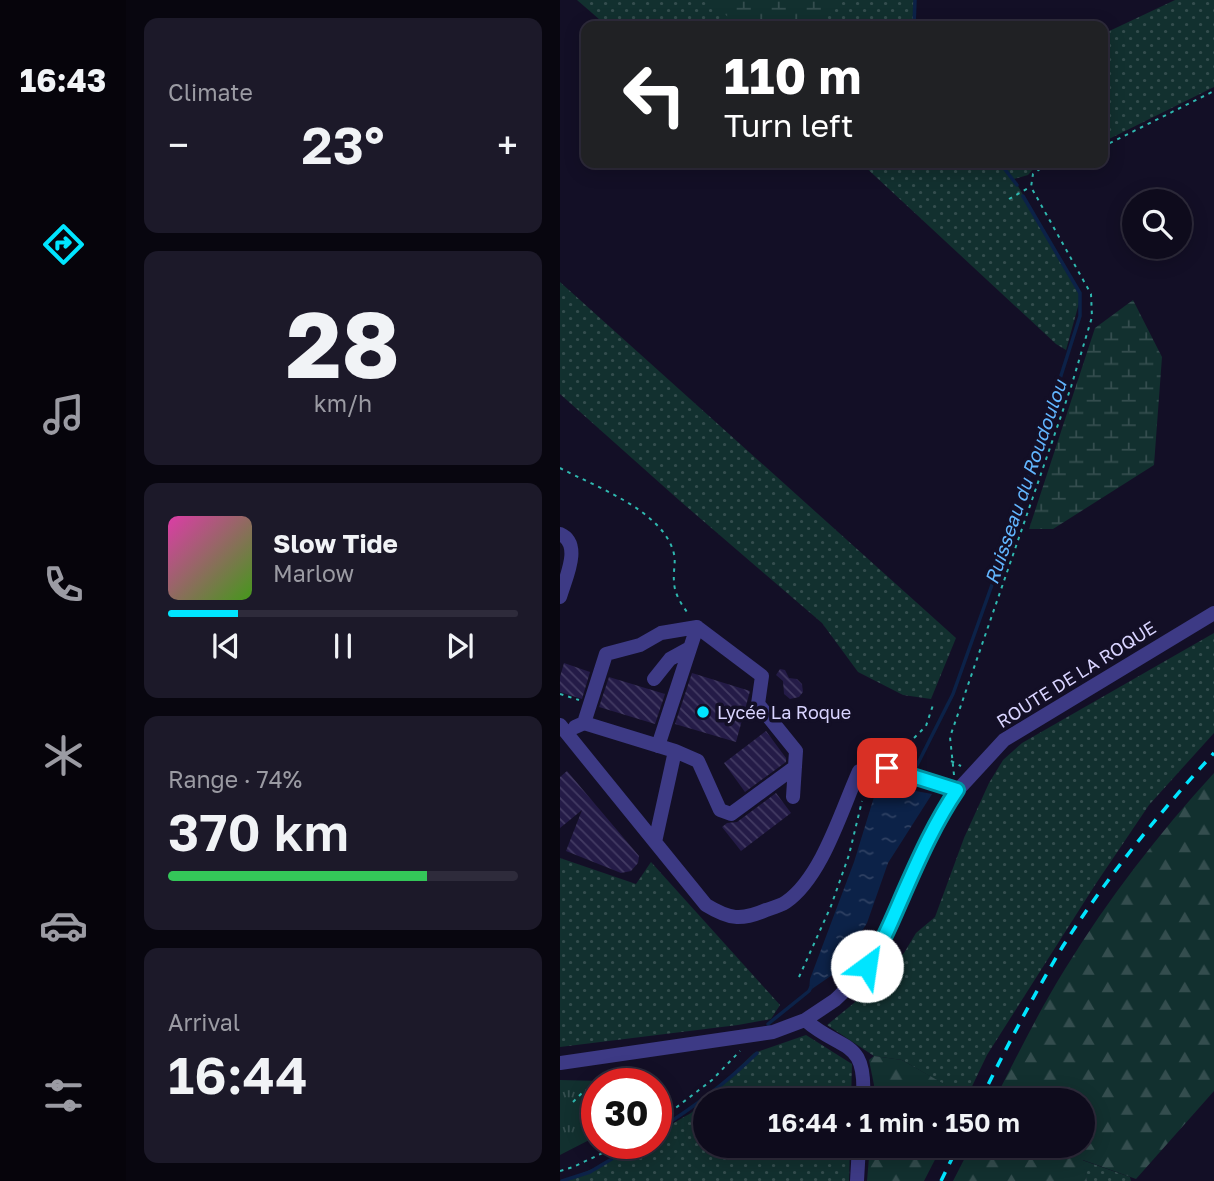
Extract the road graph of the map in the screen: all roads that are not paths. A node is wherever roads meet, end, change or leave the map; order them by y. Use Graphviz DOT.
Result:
graph roads {
  1 [pos="560,534"];
  2 [pos="560,597"];
  3 [pos="1214,613"];
  4 [pos="697,627"];
  5 [pos="690,648"];
  6 [pos="654,679"];
  7 [pos="584,723"];
  8 [pos="562,728"];
  9 [pos="658,746"];
  10 [pos="675,751"];
  11 [pos="795,767"];
  12 [pos="957,790"];
  13 [pos="793,797"];
  14 [pos="655,842"];
  15 [pos="805,1020"];
  16 [pos="560,1063"];
  17 [pos="864,1088"];
  18 [pos="858,1158"];
  19 [pos="857,1181"];
  1 -- 2 [label="street"];
  3 -- 12 [label="street, ROUTE DE LA ROQUE"];
  4 -- 5 [label="street"];
  4 -- 7 [label="street"];
  4 -- 11 [label="street"];
  5 -- 6 [label="street"];
  5 -- 9 [label="street"];
  7 -- 8 [label="street"];
  7 -- 9 [label="street"];
  8 -- 14 [label="street"];
  9 -- 10 [label="street"];
  10 -- 11 [label="street"];
  10 -- 14 [label="street"];
  11 -- 13 [label="street"];
  12 -- 14 [label="street"];
  12 -- 15 [label="street, ROUTE DE LA ROQUE"];
  15 -- 16 [label="street, ROUTE DE LA ROQUE"];
  15 -- 17 [label="street"];
  18 -- 19 [label="street"];
}
